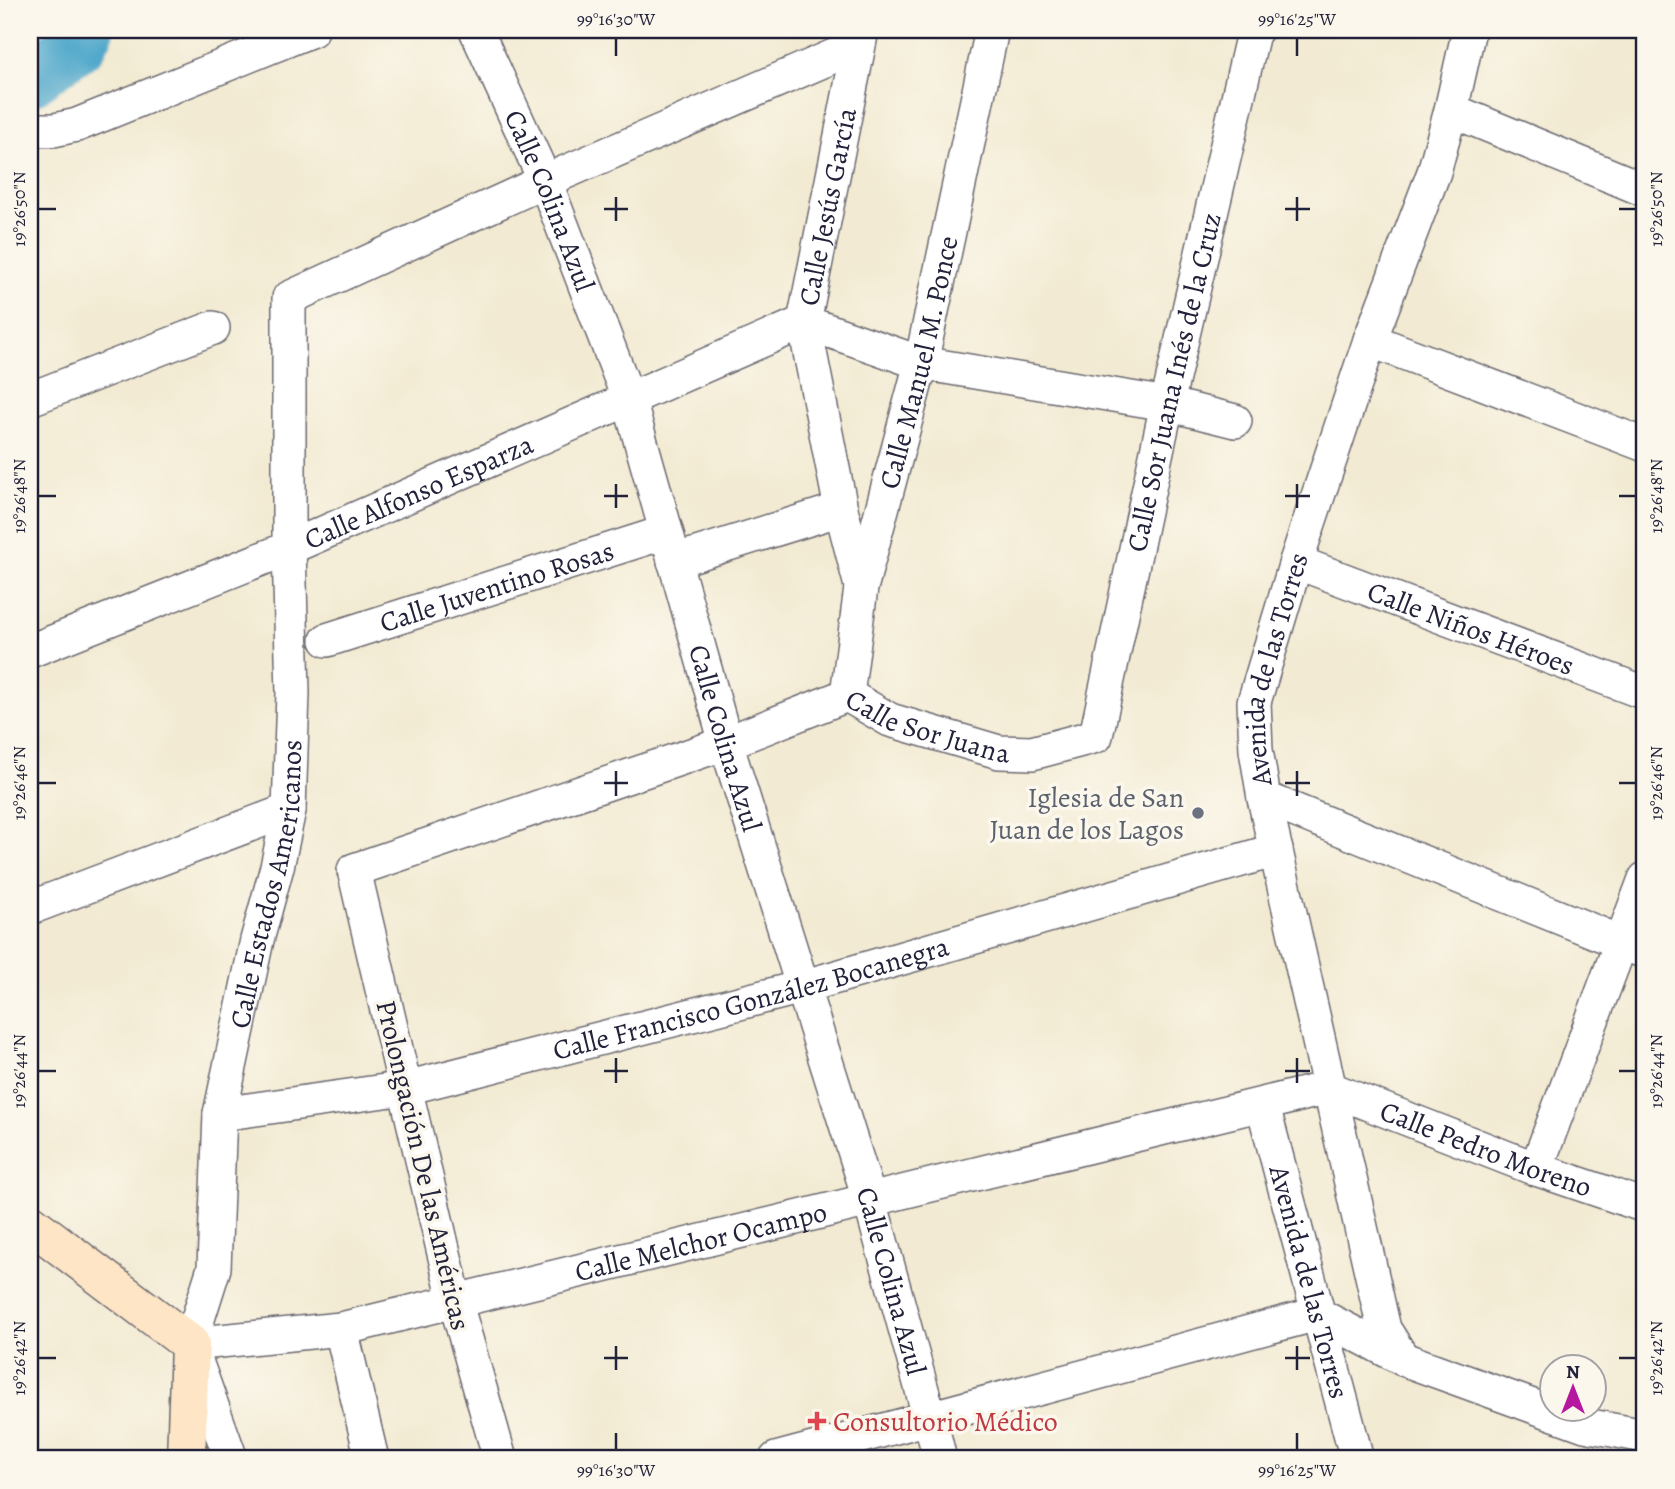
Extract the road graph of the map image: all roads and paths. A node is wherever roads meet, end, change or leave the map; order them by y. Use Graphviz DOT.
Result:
graph roads {
  1 [pos="312,30"];
  2 [pos="476,30"];
  3 [pos="992,30"];
  4 [pos="1256,30"];
  5 [pos="1469,30"];
  6 [pos="860,38"];
  7 [pos="1451,110"];
  8 [pos="30,130"];
  9 [pos="545,181"];
  10 [pos="1645,190"];
  11 [pos="804,322"];
  12 [pos="214,328"];
  13 [pos="1370,340"];
  14 [pos="921,363"];
  15 [pos="30,400"];
  16 [pos="629,400"];
  17 [pos="1167,404"];
  18 [pos="1235,421"];
  19 [pos="1645,445"];
  20 [pos="841,509"];
  21 [pos="670,546"];
  22 [pos="289,548"];
  23 [pos="1296,562"];
  24 [pos="861,588"];
  25 [pos="327,640"];
  26 [pos="30,651"];
  27 [pos="1645,693"];
  28 [pos="847,695"];
  29 [pos="1096,736"];
  30 [pos="726,743"];
  31 [pos="1264,799"];
  32 [pos="289,810"];
  33 [pos="1276,850"];
  34 [pos="354,870"];
  35 [pos="1645,879"];
  36 [pos="30,908"];
  37 [pos="1633,947"];
  38 [pos="803,987"];
  39 [pos="406,1088"];
  40 [pos="1328,1088"];
  41 [pos="1262,1106"];
  42 [pos="220,1114"];
  43 [pos="1536,1169"];
  44 [pos="870,1201"];
  45 [pos="1645,1206"];
  46 [pos="30,1223"];
  47 [pos="455,1300"];
  48 [pos="1317,1314"];
  49 [pos="341,1329"];
  50 [pos="190,1344"];
  51 [pos="1403,1359"];
  52 [pos="930,1419"];
  53 [pos="1645,1436"];
  54 [pos="186,1459"];
  55 [pos="231,1459"];
  56 [pos="372,1459"];
  57 [pos="500,1459"];
  58 [pos="776,1459"];
  59 [pos="940,1459"];
  60 [pos="1357,1459"];
  1 -- 8 [label="street"];
  2 -- 9 [label="street, Calle Colina Azul"];
  3 -- 14 [label="street, Calle Manuel M. Ponce"];
  4 -- 17 [label="street, Calle Sor Juana Inés de la Cruz"];
  5 -- 7 [label="street, Avenida de las Torres"];
  6 -- 9 [label="street"];
  6 -- 11 [label="street, Calle Jesús García"];
  7 -- 10 [label="street"];
  7 -- 13 [label="street, Avenida de las Torres"];
  9 -- 16 [label="street, Calle Colina Azul"];
  9 -- 22 [label="street, Calle Estados Americanos"];
  11 -- 14 [label="street"];
  11 -- 16 [label="street, Calle Alfonso Esparza"];
  11 -- 20 [label="street, Calle Jesús García"];
  12 -- 15 [label="street"];
  13 -- 19 [label="street"];
  13 -- 23 [label="street, Avenida de las Torres"];
  14 -- 17 [label="street"];
  14 -- 24 [label="street, Calle Manuel M. Ponce"];
  16 -- 21 [label="street, Calle Colina Azul"];
  16 -- 22 [label="street, Calle Alfonso Esparza"];
  17 -- 18 [label="street"];
  17 -- 29 [label="street, Calle Sor Juana Inés de la Cruz"];
  20 -- 21 [label="street, Calle Juventino Rosas"];
  20 -- 24 [label="street, Calle Jesús García"];
  21 -- 25 [label="street, Calle Juventino Rosas"];
  21 -- 30 [label="street, Calle Colina Azul"];
  22 -- 26 [label="street, Calle Alfonso Esparza"];
  22 -- 32 [label="street, Calle Estados Americanos"];
  23 -- 27 [label="street, Calle Niños Héroes"];
  23 -- 31 [label="street, Avenida de las Torres"];
  24 -- 28 [label="street, Calle Manuel M. Ponce"];
  28 -- 29 [label="street, Calle Sor Juana"];
  28 -- 30 [label="street, Calle Sor Juana"];
  30 -- 34 [label="street, Calle Sor Juana"];
  30 -- 38 [label="street, Calle Colina Azul"];
  31 -- 33 [label="street, Avenida de las Torres"];
  31 -- 37 [label="street"];
  32 -- 36 [label="street"];
  32 -- 42 [label="street, Calle Estados Americanos"];
  33 -- 38 [label="street, Calle Francisco González Bocanegra"];
  33 -- 40 [label="street, Avenida de las Torres"];
  34 -- 39 [label="street, Prolongación De las Américas"];
  35 -- 37 [label="street"];
  37 -- 43 [label="street"];
  38 -- 39 [label="street, Calle Francisco González Bocanegra"];
  38 -- 44 [label="street, Calle Colina Azul"];
  39 -- 42 [label="street, Calle Francisco González Bocanegra"];
  39 -- 47 [label="street, Prolongación De las Américas"];
  40 -- 41 [label="street, Calle Melchor Ocampo"];
  40 -- 43 [label="street, Calle Pedro Moreno"];
  40 -- 51 [label="street, Avenida de las Torres"];
  41 -- 44 [label="street, Calle Melchor Ocampo"];
  41 -- 48 [label="street, Avenida de las Torres"];
  42 -- 50 [label="street, Calle Estados Americanos"];
  43 -- 45 [label="street, Calle Pedro Moreno"];
  44 -- 47 [label="street, Calle Melchor Ocampo"];
  44 -- 52 [label="street, Calle Colina Azul"];
  46 -- 50 [label="main road"];
  47 -- 49 [label="street, Calle Melchor Ocampo"];
  47 -- 57 [label="street, Prolongación De las Américas"];
  48 -- 51 [label="street"];
  48 -- 52 [label="street"];
  48 -- 60 [label="street, Avenida de las Torres"];
  49 -- 50 [label="street, Calle Melchor Ocampo"];
  49 -- 56 [label="street"];
  50 -- 54 [label="main road, Calle Estados Americanos"];
  50 -- 55 [label="street"];
  51 -- 53 [label="street"];
  52 -- 58 [label="street"];
  52 -- 59 [label="street, Calle Colina Azul"];
}
